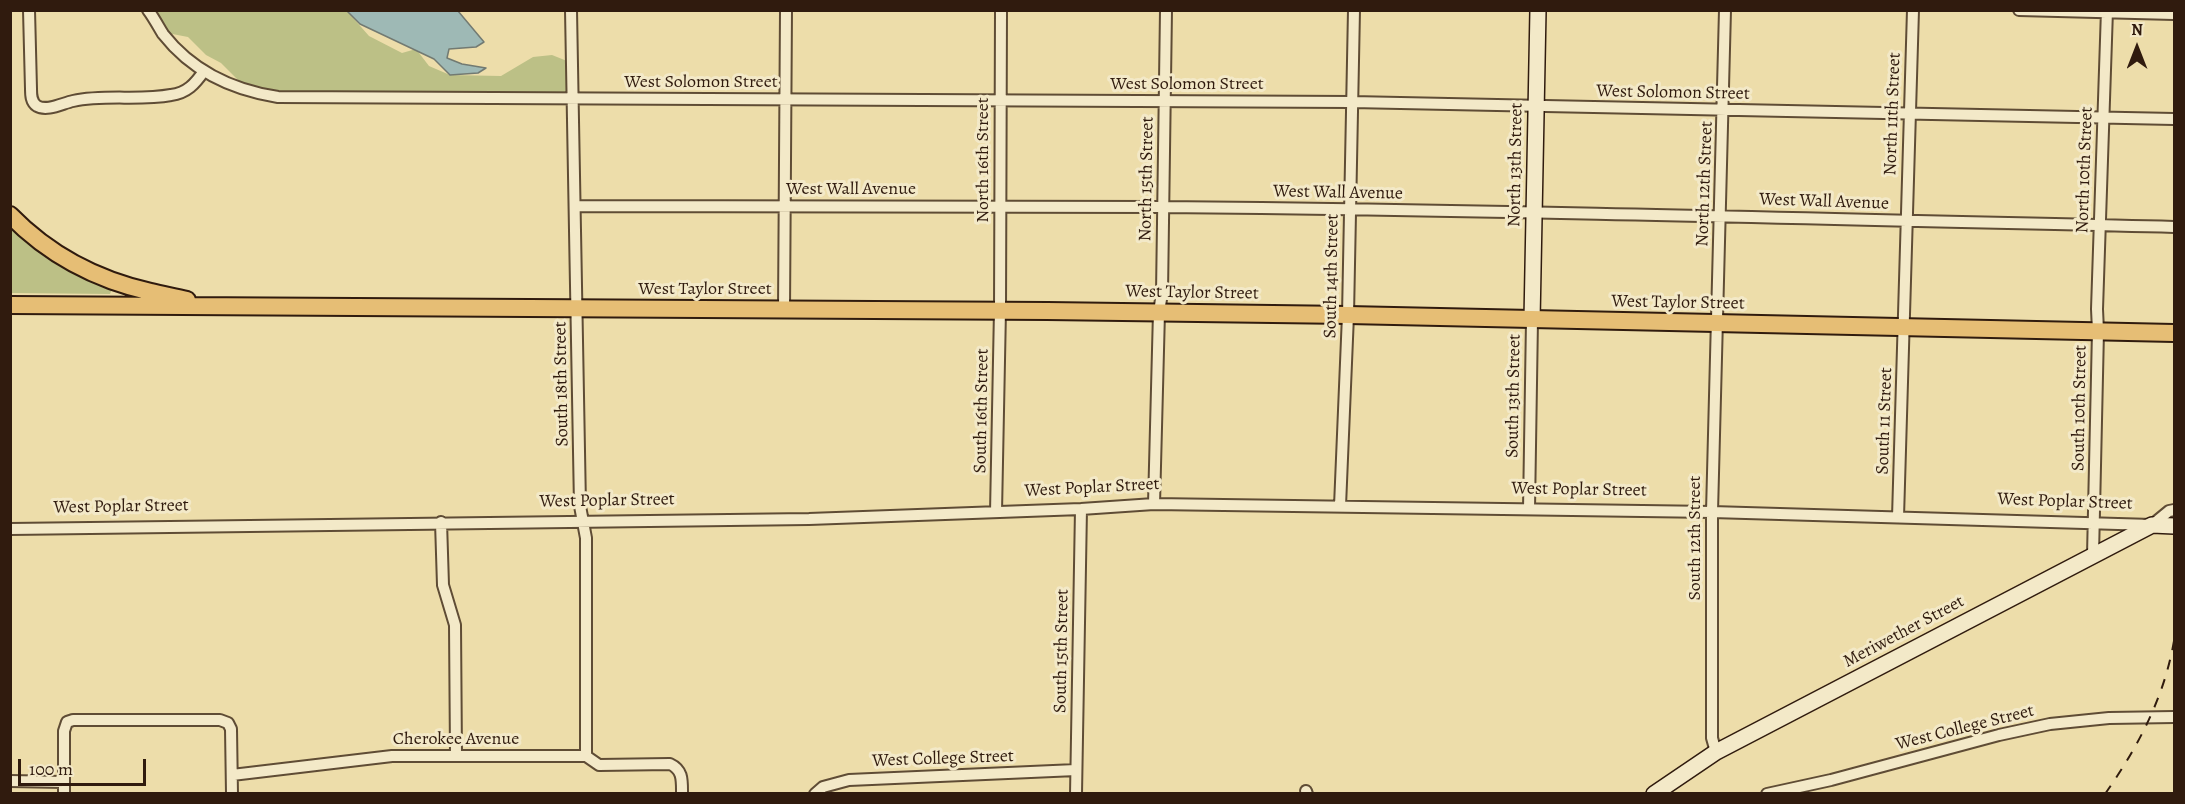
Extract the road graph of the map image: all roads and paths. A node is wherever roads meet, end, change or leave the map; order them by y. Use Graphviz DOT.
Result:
graph roads {
  1 [pos="29,10"];
  2 [pos="148,10"];
  3 [pos="571,10"];
  4 [pos="786,10"];
  5 [pos="1001,10"];
  6 [pos="1166,10"];
  7 [pos="1354,10"];
  8 [pos="1538,10"];
  9 [pos="1725,10"];
  10 [pos="1913,10"];
  11 [pos="2019,10"];
  12 [pos="2107,12"];
  13 [pos="2175,14"];
  14 [pos="204,72"];
  15 [pos="572,99"];
  16 [pos="785,100"];
  17 [pos="1001,101"];
  18 [pos="1164,101"];
  19 [pos="1352,102"];
  20 [pos="1537,106"];
  21 [pos="1723,110"];
  22 [pos="1910,114"];
  23 [pos="2103,117"];
  24 [pos="2175,119"];
  25 [pos="575,206"];
  26 [pos="785,206"];
  27 [pos="1001,206"];
  28 [pos="1164,207"];
  29 [pos="1350,209"];
  30 [pos="1535,212"];
  31 [pos="10,215"];
  32 [pos="1720,215"];
  33 [pos="1906,220"];
  34 [pos="2100,225"];
  35 [pos="2175,227"];
  36 [pos="10,305"];
  37 [pos="208,307"];
  38 [pos="578,309"];
  39 [pos="784,310"];
  40 [pos="1000,310"];
  41 [pos="1160,312"];
  42 [pos="1348,315"];
  43 [pos="1532,320"];
  44 [pos="1718,323"];
  45 [pos="1904,327"];
  46 [pos="2098,331"];
  47 [pos="2175,333"];
  48 [pos="1154,504"];
  49 [pos="1340,506"];
  50 [pos="1080,509"];
  51 [pos="1529,509"];
  52 [pos="996,512"];
  53 [pos="1712,512"];
  54 [pos="2173,512"];
  55 [pos="1898,517"];
  56 [pos="583,521"];
  57 [pos="441,522"];
  58 [pos="2094,523"];
  59 [pos="2152,525"];
  60 [pos="10,529"];
  61 [pos="2093,555"];
  62 [pos="2175,717"];
  63 [pos="1716,752"];
  64 [pos="456,756"];
  65 [pos="586,756"];
  66 [pos="1076,770"];
  67 [pos="232,775"];
  68 [pos="10,781"];
  69 [pos="64,782"];
  70 [pos="64,794"];
  71 [pos="232,794"];
  72 [pos="681,794"];
  73 [pos="815,794"];
  74 [pos="1076,794"];
  75 [pos="1654,794"];
  76 [pos="1767,794"];
  1 -- 14 [label="street"];
  2 -- 14 [label="street, West Solomon Street"];
  3 -- 15 [label="street, South 18th Street"];
  4 -- 16 [label="street"];
  5 -- 17 [label="street, North 16th Street"];
  6 -- 18 [label="street, North 15th Street"];
  7 -- 19 [label="street, South 14th Street"];
  8 -- 20 [label="street, North 13th Street"];
  9 -- 21 [label="street, North 12th Street"];
  10 -- 22 [label="street, North 11th Street"];
  11 -- 12 [label="street"];
  12 -- 13 [label="street"];
  12 -- 23 [label="street, North 10th Street"];
  14 -- 15 [label="street, West Solomon Street"];
  15 -- 16 [label="street, West Solomon Street"];
  15 -- 25 [label="street, South 18th Street"];
  16 -- 17 [label="street, West Solomon Street"];
  16 -- 26 [label="street"];
  17 -- 18 [label="street, West Solomon Street"];
  17 -- 27 [label="street, North 16th Street"];
  18 -- 19 [label="street, West Solomon Street"];
  18 -- 28 [label="street, North 15th Street"];
  19 -- 20 [label="street, West Solomon Street"];
  19 -- 29 [label="street, South 14th Street"];
  20 -- 21 [label="street, West Solomon Street"];
  20 -- 30 [label="street, North 13th Street"];
  21 -- 22 [label="street, West Solomon Street"];
  21 -- 32 [label="street, North 12th Street"];
  22 -- 23 [label="street, West Solomon Street"];
  22 -- 33 [label="street, North 11th Street"];
  23 -- 24 [label="street, West Solomon Street"];
  23 -- 34 [label="street, North 10th Street"];
  25 -- 26 [label="street, West Wall Avenue"];
  25 -- 38 [label="street, South 18th Street"];
  26 -- 27 [label="street, West Wall Avenue"];
  26 -- 39 [label="street"];
  27 -- 28 [label="street, West Wall Avenue"];
  27 -- 40 [label="street, North 16th Street"];
  28 -- 29 [label="street, West Wall Avenue"];
  28 -- 41 [label="street, North 15th Street"];
  29 -- 30 [label="street, West Wall Avenue"];
  29 -- 42 [label="street, South 14th Street"];
  30 -- 32 [label="street, West Wall Avenue"];
  30 -- 43 [label="street, North 13th Street"];
  31 -- 37 [label="main road"];
  32 -- 33 [label="street, West Wall Avenue"];
  32 -- 44 [label="street, North 12th Street"];
  33 -- 34 [label="street, West Wall Avenue"];
  33 -- 45 [label="street, North 11th Street"];
  34 -- 35 [label="street, West Wall Avenue"];
  34 -- 46 [label="street, North 10th Street"];
  36 -- 37 [label="main road, West Taylor Street"];
  37 -- 38 [label="main road, West Taylor Street"];
  38 -- 39 [label="main road, West Taylor Street"];
  38 -- 56 [label="street, South 18th Street"];
  39 -- 40 [label="main road, West Taylor Street"];
  40 -- 41 [label="main road, West Taylor Street"];
  40 -- 52 [label="street, South 16th Street"];
  41 -- 42 [label="main road, West Taylor Street"];
  41 -- 48 [label="street"];
  42 -- 43 [label="main road, West Taylor Street"];
  42 -- 49 [label="street, South 14th Street"];
  43 -- 44 [label="main road, West Taylor Street"];
  43 -- 51 [label="street, South 13th Street"];
  44 -- 45 [label="main road, West Taylor Street"];
  44 -- 53 [label="street, South 12th Street"];
  45 -- 46 [label="main road, West Taylor Street"];
  45 -- 55 [label="street, South 11 Street"];
  46 -- 47 [label="main road, West Taylor Street"];
  46 -- 58 [label="street, South 10th Street"];
  48 -- 49 [label="street, West Poplar Street"];
  48 -- 50 [label="street, West Poplar Street"];
  49 -- 51 [label="street, West Poplar Street"];
  50 -- 52 [label="street, West Poplar Street"];
  50 -- 66 [label="street, South 15th Street"];
  51 -- 53 [label="street, West Poplar Street"];
  52 -- 56 [label="street, West Poplar Street"];
  53 -- 55 [label="street, West Poplar Street"];
  53 -- 63 [label="street, South 12th Street"];
  54 -- 59 [label="street, West Poplar Street"];
  55 -- 58 [label="street, West Poplar Street"];
  56 -- 57 [label="street, West Poplar Street"];
  56 -- 65 [label="street, South 18th Street"];
  57 -- 60 [label="street, West Poplar Street"];
  57 -- 64 [label="street"];
  58 -- 59 [label="street, West Poplar Street"];
  58 -- 61 [label="street"];
  59 -- 61 [label="street, Meriwether Street"];
  61 -- 63 [label="street, Meriwether Street"];
  62 -- 76 [label="street, West College Street"];
  63 -- 75 [label="street, Meriwether Street"];
  64 -- 65 [label="street, Cherokee Avenue"];
  64 -- 67 [label="street, Cherokee Avenue"];
  65 -- 72 [label="street, Cherokee Avenue"];
  66 -- 73 [label="street, West College Street"];
  66 -- 74 [label="street, South 15th Street"];
  67 -- 69 [label="street"];
  67 -- 71 [label="street"];
  68 -- 69 [label="street"];
  69 -- 70 [label="street"];
}
